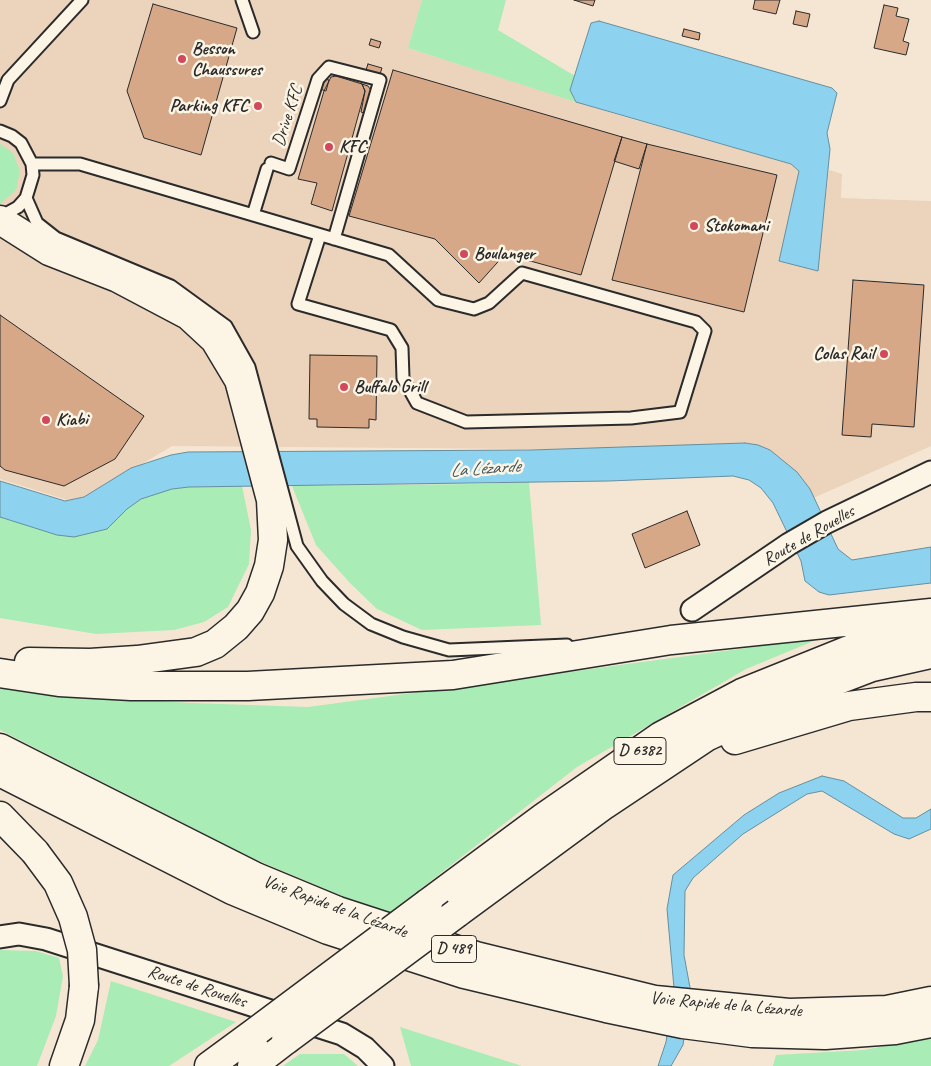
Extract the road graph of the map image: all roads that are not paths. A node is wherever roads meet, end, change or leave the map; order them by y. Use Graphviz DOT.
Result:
graph roads {
  1 [pos="82,0"];
  2 [pos="242,0"];
  3 [pos="253,32"];
  4 [pos="0,101"];
  5 [pos="0,131"];
  6 [pos="32,164"];
  7 [pos="26,198"];
  8 [pos="253,215"];
  9 [pos="0,218"];
  10 [pos="320,235"];
  11 [pos="334,239"];
  12 [pos="261,436"];
  13 [pos="931,472"];
  14 [pos="279,499"];
  15 [pos="692,610"];
  16 [pos="931,613"];
  17 [pos="931,634"];
  18 [pos="671,640"];
  19 [pos="931,654"];
  20 [pos="0,658"];
  21 [pos="0,673"];
  22 [pos="931,698"];
  23 [pos="0,748"];
  24 [pos="0,772"];
  25 [pos="604,805"];
  26 [pos="0,816"];
  27 [pos="0,937"];
  28 [pos="931,1001"];
  29 [pos="931,1023"];
  30 [pos="64,1066"];
  31 [pos="209,1066"];
  32 [pos="252,1066"];
  33 [pos="383,1066"];
  1 -- 4 [label="lane"];
  2 -- 3 [label="lane"];
  5 -- 6 [label="lane"];
  6 -- 7 [label="lane"];
  6 -- 8 [label="lane"];
  7 -- 9 [label="lane"];
  7 -- 12 [label="lane"];
  8 -- 10 [label="lane"];
  8 -- 11 [label="lane, Drive KFC"];
  9 -- 12 [label="highway"];
  10 -- 11 [label="lane"];
  10 -- 11 [label="lane"];
  12 -- 14 [label="highway"];
  13 -- 15 [label="street, Route de Rouelles"];
  14 -- 18 [label="lane"];
  14 -- 20 [label="highway"];
  16 -- 18 [label="highway"];
  17 -- 31 [label="highway, D 6382, bridge"];
  18 -- 21 [label="highway"];
  19 -- 25 [label="highway, D 6382"];
  22 -- 25 [label="highway"];
  23 -- 28 [label="highway, Voie Rapide de la Lézarde / D 489"];
  24 -- 29 [label="highway, Voie Rapide de la Lézarde / D 489"];
  25 -- 32 [label="highway, D 6382, bridge"];
  26 -- 30 [label="highway, bridge"];
  27 -- 33 [label="street, Route de Rouelles"];
}
